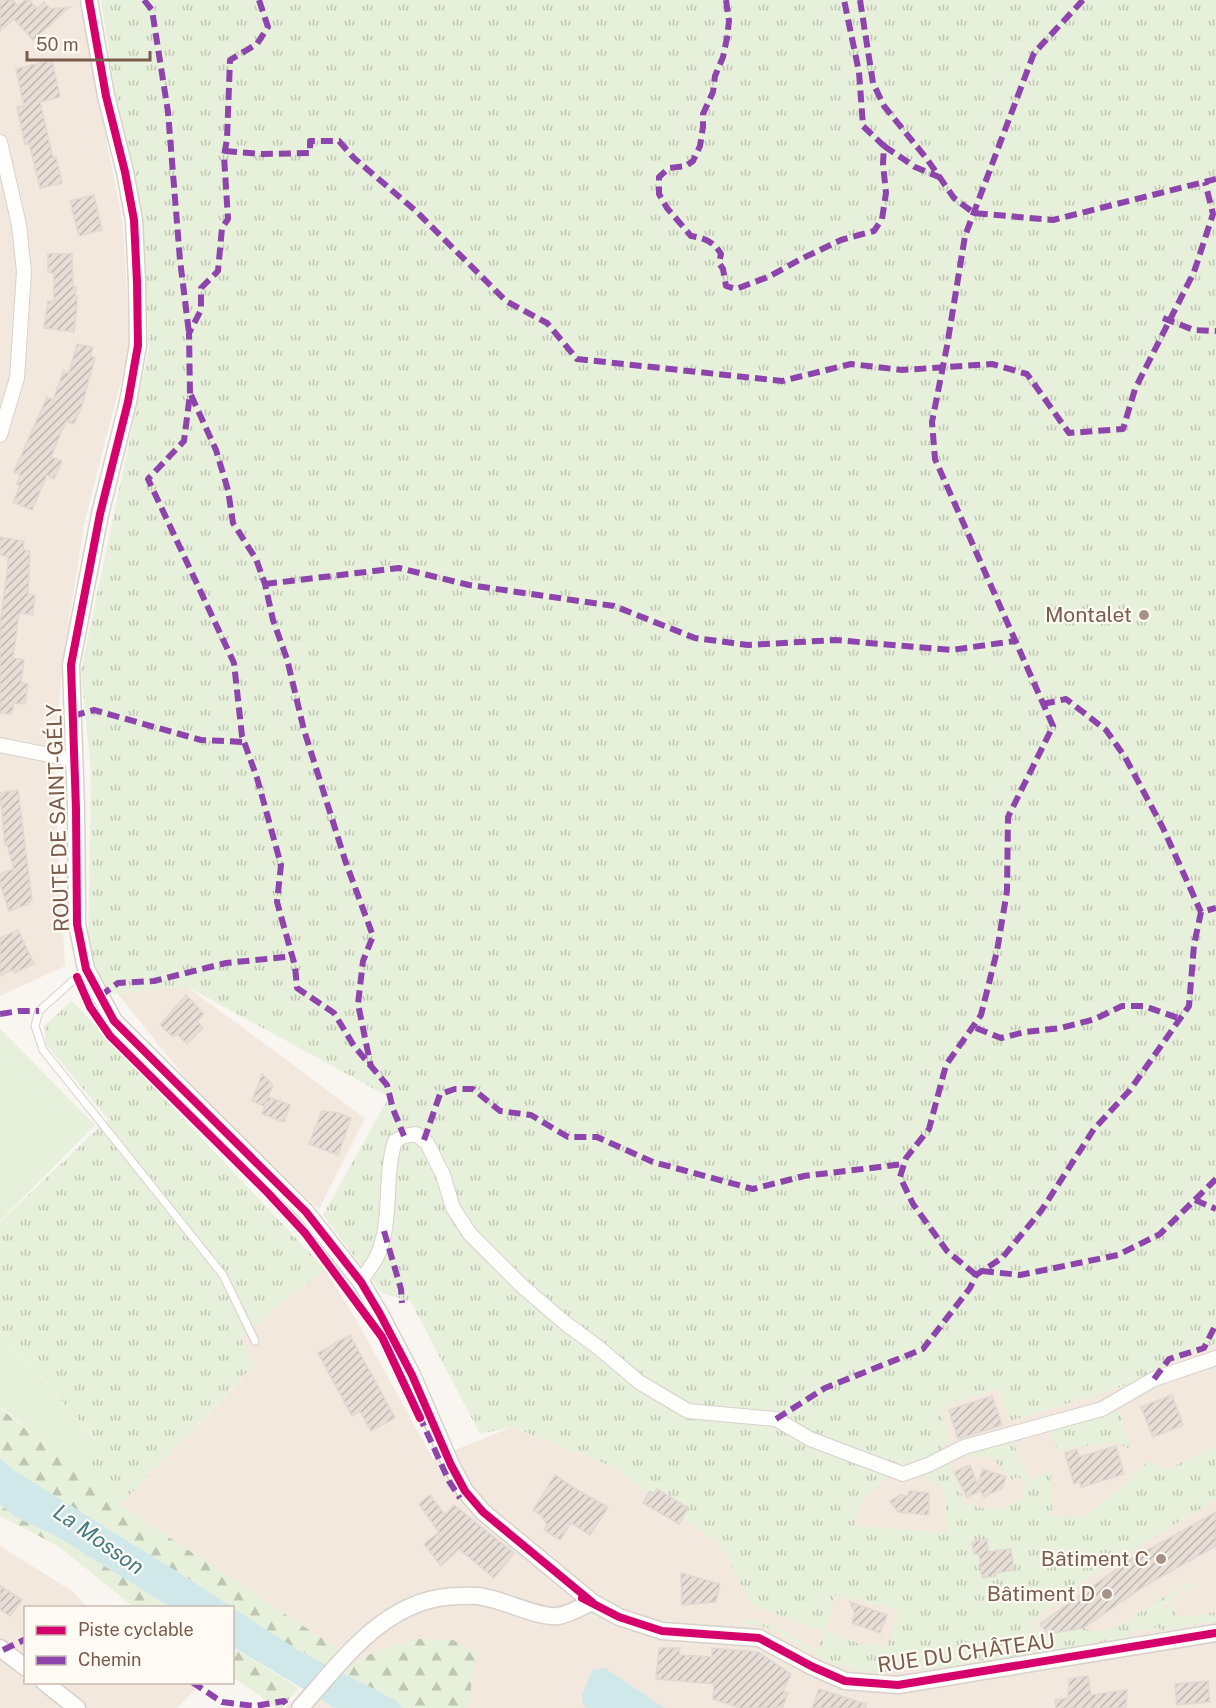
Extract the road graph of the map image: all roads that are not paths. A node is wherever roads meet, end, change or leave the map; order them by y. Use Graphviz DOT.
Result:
graph roads {
  1 [pos="89,0"];
  2 [pos="0,141"];
  3 [pos="0,435"];
  4 [pos="0,745"];
  5 [pos="75,760"];
  6 [pos="86,969"];
  7 [pos="361,1282"];
  8 [pos="255,1341"];
  9 [pos="1216,1358"];
  10 [pos="592,1602"];
  11 [pos="1216,1633"];
  12 [pos="1,1650"];
  13 [pos="24,1667"];
  14 [pos="45,1684"];
  15 [pos="77,1708"];
  16 [pos="300,1708"];
  1 -- 5 [label="street, ROUTE DE SAINT-GÉLY"];
  2 -- 3 [label="street"];
  4 -- 5 [label="street"];
  5 -- 6 [label="street, ROUTE DE SAINT-GÉLY"];
  6 -- 7 [label="street, ROUTE DE SAINT-GÉLY"];
  6 -- 8 [label="lane"];
  7 -- 9 [label="street"];
  7 -- 10 [label="street, ROUTE DE SAINT-GÉLY"];
  10 -- 11 [label="street, RUE DU CHÂTEAU"];
  10 -- 16 [label="street"];
  12 -- 13 [label="street"];
  14 -- 15 [label="street"];
}
